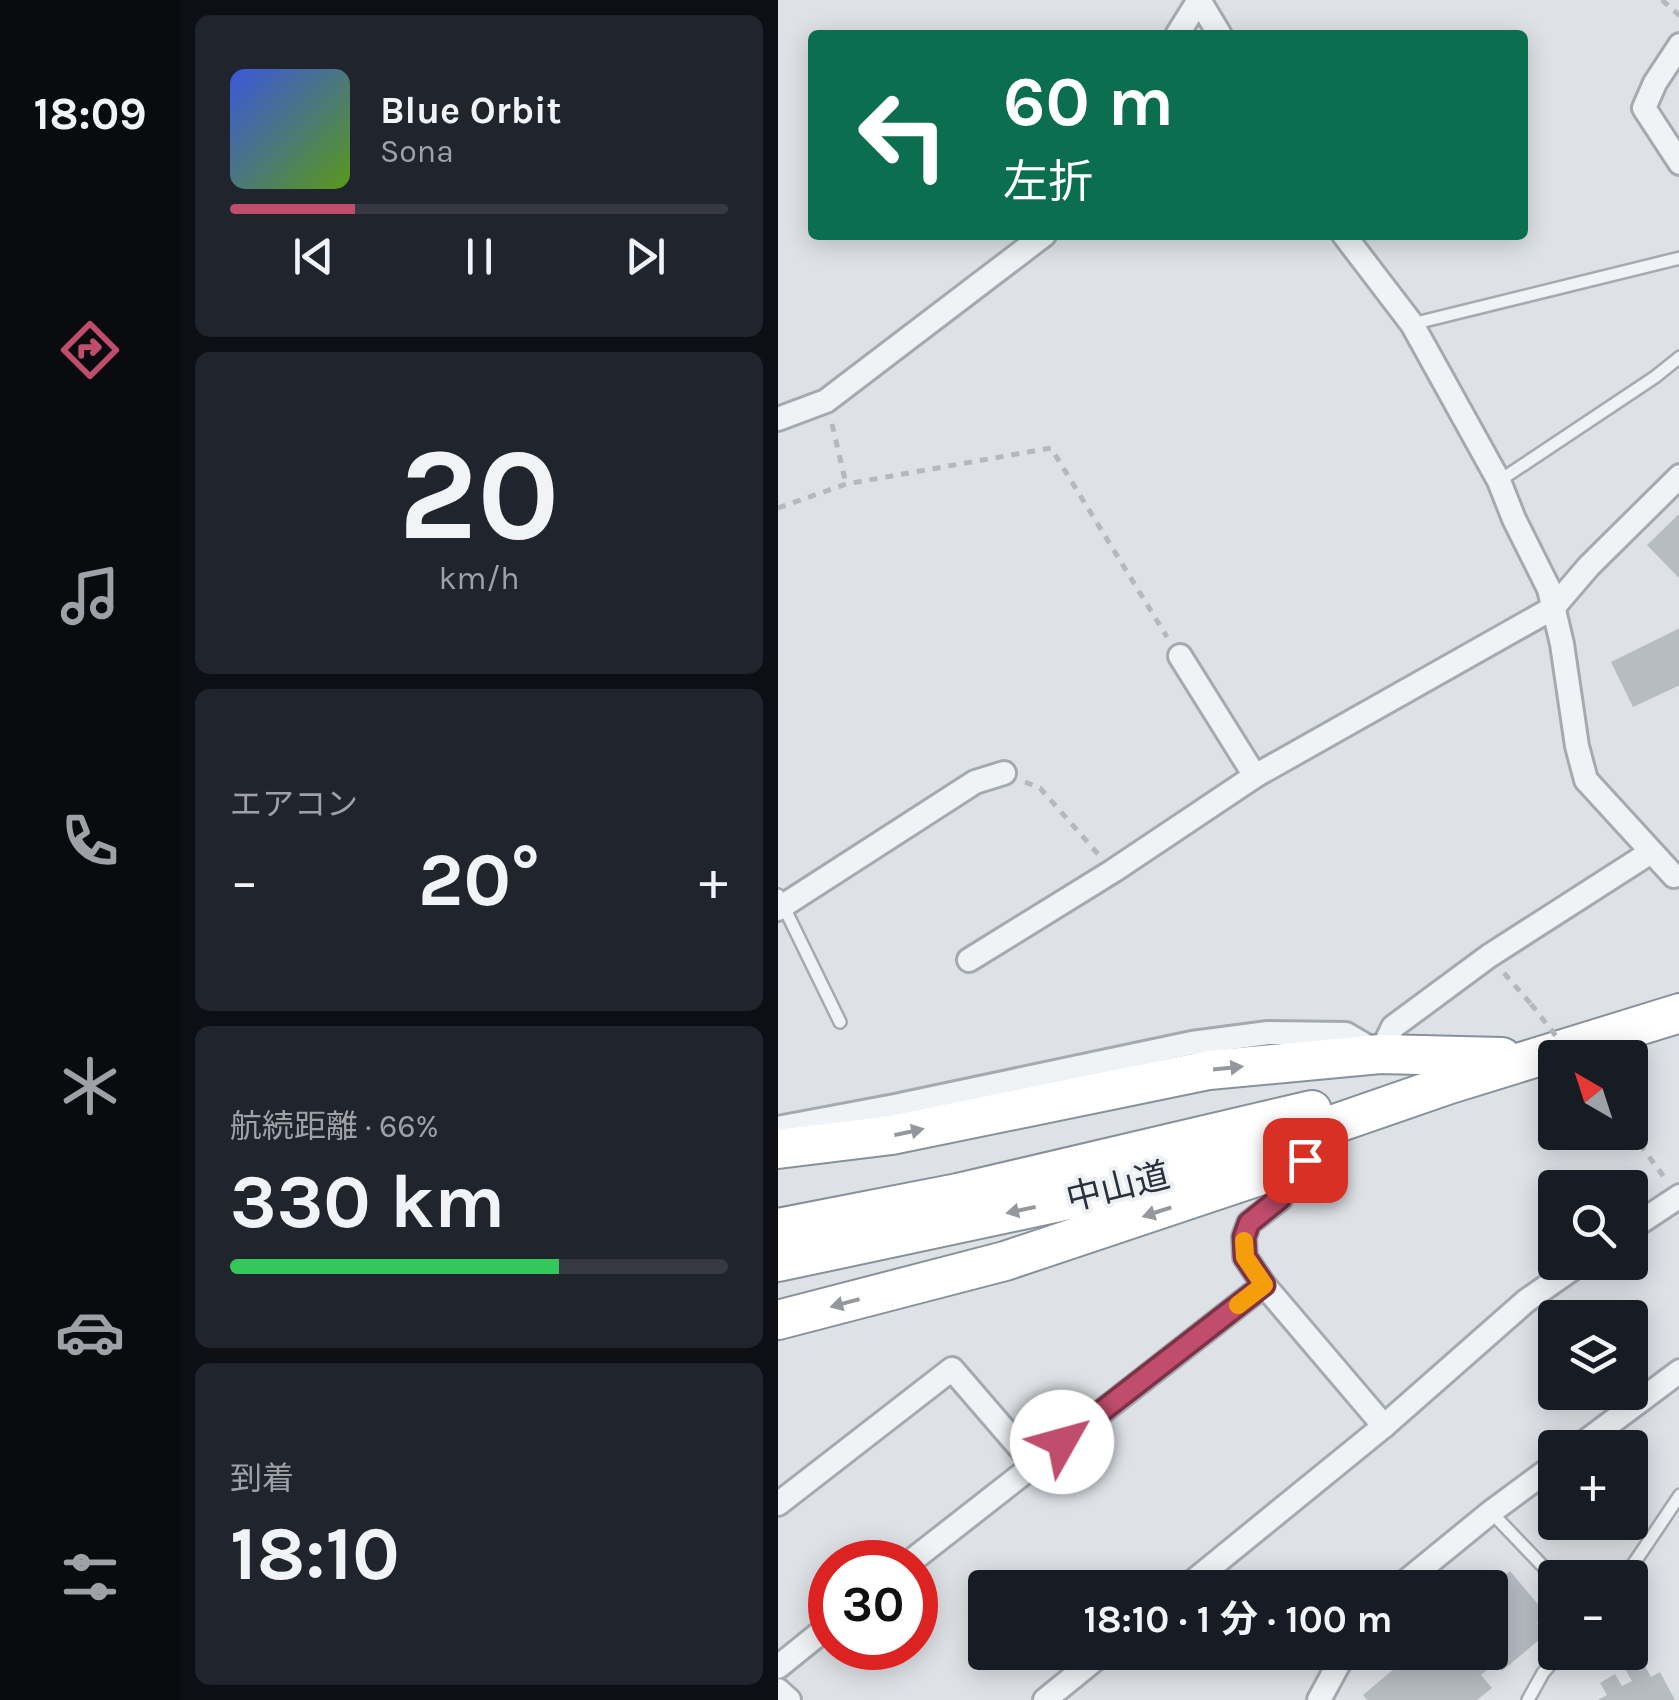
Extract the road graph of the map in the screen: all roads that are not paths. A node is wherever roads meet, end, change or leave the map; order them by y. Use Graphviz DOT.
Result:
graph roads {
  1 [pos="1179,30"];
  2 [pos="1217,30"];
  3 [pos="1680,45"];
  4 [pos="1680,163"];
  5 [pos="1037,240"];
  6 [pos="1348,240"];
  7 [pos="1680,258"];
  8 [pos="1412,324"];
  9 [pos="1680,357"];
  10 [pos="778,419"];
  11 [pos="1680,476"];
  12 [pos="1499,481"];
  13 [pos="1553,608"];
  14 [pos="1180,656"];
  15 [pos="1004,773"];
  16 [pos="1255,776"];
  17 [pos="1651,852"];
  18 [pos="1678,877"];
  19 [pos="780,903"];
  20 [pos="969,960"];
  21 [pos="1680,1013"];
  22 [pos="840,1022"];
  23 [pos="1606,1040"];
  24 [pos="1380,1054"];
  25 [pos="1538,1058"];
  26 [pos="1538,1062"];
  27 [pos="1538,1065"];
  28 [pos="1450,1084"];
  29 [pos="778,1128"];
  30 [pos="778,1149"];
  31 [pos="1305,1160"];
  32 [pos="1679,1196"];
  33 [pos="1648,1218"];
  34 [pos="778,1228"];
  35 [pos="778,1262"];
  36 [pos="1556,1280"];
  37 [pos="1264,1285"];
  38 [pos="778,1320"];
  39 [pos="1680,1371"];
  40 [pos="1384,1426"];
  41 [pos="1602,1430"];
  42 [pos="1034,1464"];
  43 [pos="1538,1477"];
  44 [pos="1680,1494"];
  45 [pos="778,1504"];
  46 [pos="1491,1512"];
  47 [pos="938,1540"];
  48 [pos="1636,1560"];
  49 [pos="1538,1561"];
  50 [pos="1206,1570"];
  51 [pos="1420,1570"];
  52 [pos="808,1643"];
  53 [pos="778,1667"];
  54 [pos="1082,1670"];
  55 [pos="1335,1670"];
  56 [pos="1546,1670"];
  57 [pos="778,1690"];
  58 [pos="790,1700"];
  59 [pos="1046,1700"];
  60 [pos="1319,1700"];
  61 [pos="1528,1700"];
  1 -- 2 [label="street"];
  3 -- 4 [label="street"];
  5 -- 10 [label="street"];
  6 -- 8 [label="street"];
  7 -- 8 [label="lane"];
  8 -- 12 [label="street"];
  9 -- 12 [label="lane"];
  11 -- 13 [label="street"];
  12 -- 13 [label="street"];
  13 -- 16 [label="street"];
  13 -- 17 [label="street"];
  14 -- 16 [label="street"];
  15 -- 19 [label="street"];
  16 -- 20 [label="street"];
  17 -- 18 [label="street"];
  17 -- 24 [label="street"];
  19 -- 22 [label="lane"];
  21 -- 23 [label="highway, 中山道"];
  24 -- 25 [label="highway"];
  24 -- 29 [label="street"];
  30 -- 24 [label="highway, one-way"];
  26 -- 28 [label="highway, 中山道"];
  27 -- 31 [label="highway"];
  28 -- 34 [label="highway, 中山道"];
  28 -- 35 [label="highway, 中山道, one-way"];
  31 -- 37 [label="street"];
  31 -- 38 [label="highway, one-way"];
  32 -- 33 [label="street"];
  36 -- 40 [label="street"];
  37 -- 40 [label="street"];
  37 -- 42 [label="street"];
  39 -- 41 [label="street"];
  40 -- 50 [label="street"];
  42 -- 45 [label="street"];
  42 -- 47 [label="street"];
  43 -- 46 [label="street"];
  44 -- 48 [label="lane"];
  46 -- 49 [label="lane"];
  46 -- 51 [label="street"];
  52 -- 53 [label="street"];
  54 -- 59 [label="street"];
  55 -- 60 [label="street"];
  56 -- 61 [label="lane"];
  57 -- 58 [label="street"];
}
